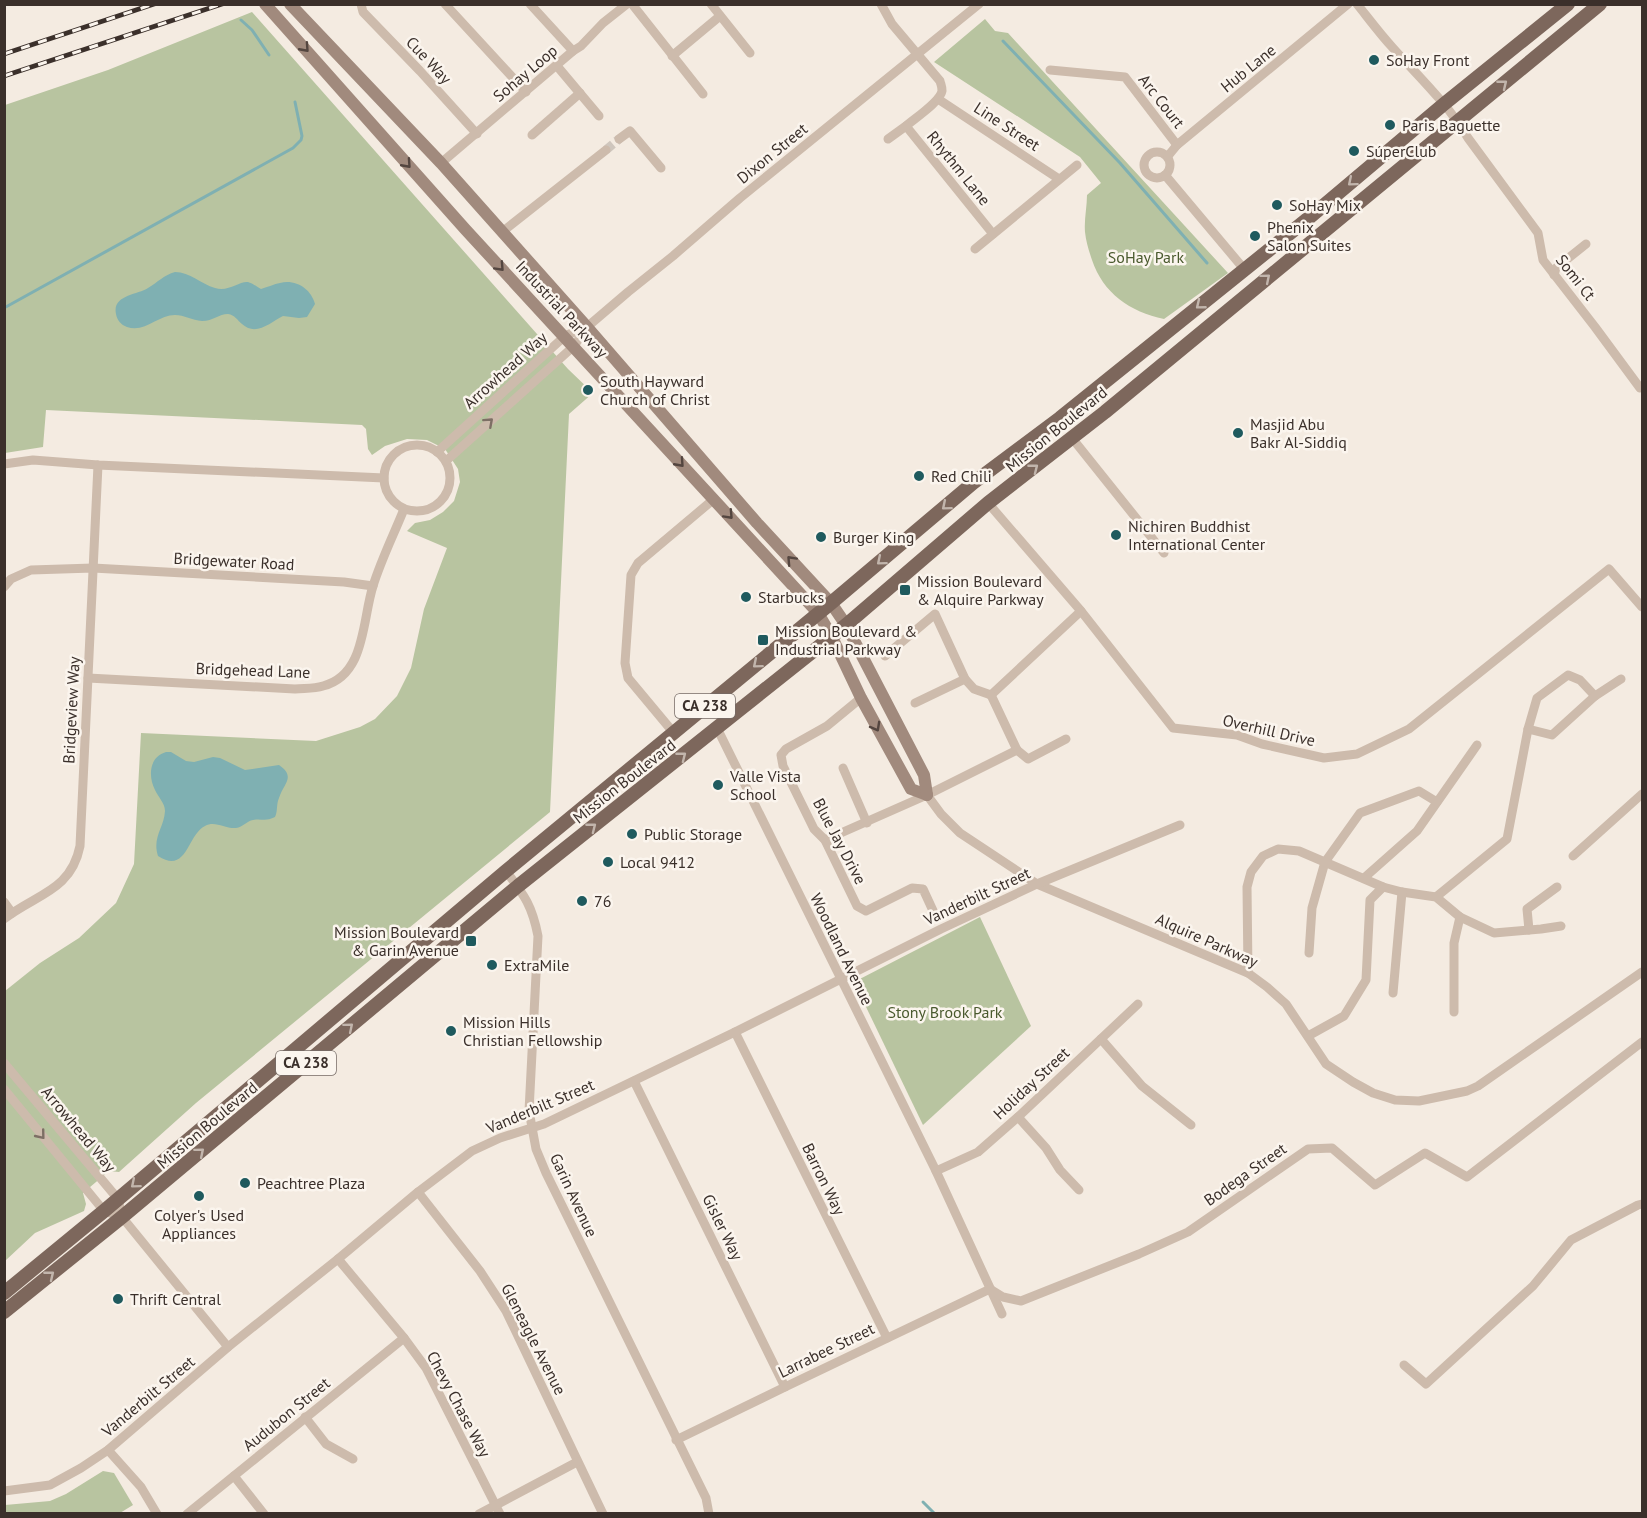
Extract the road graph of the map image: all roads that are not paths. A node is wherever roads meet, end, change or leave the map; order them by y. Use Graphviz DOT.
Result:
graph roads {
  1 [pos="265,4"];
  2 [pos="290,4"];
  3 [pos="445,4"];
  4 [pos="530,4"];
  5 [pos="627,4"];
  6 [pos="632,4"];
  7 [pos="711,4"];
  8 [pos="881,4"];
  9 [pos="979,4"];
  10 [pos="1348,4"];
  11 [pos="1358,4"];
  12 [pos="1568,4"];
  13 [pos="1600,4"];
  14 [pos="361,5"];
  15 [pos="613,8"];
  16 [pos="720,16"];
  17 [pos="573,51"];
  18 [pos="750,53"];
  19 [pos="672,56"];
  20 [pos="917,56"];
  21 [pos="557,66"];
  22 [pos="1050,70"];
  23 [pos="526,92"];
  24 [pos="580,93"];
  25 [pos="703,94"];
  26 [pos="938,99"];
  27 [pos="1444,104"];
  28 [pos="598,116"];
  29 [pos="1458,121"];
  30 [pos="906,126"];
  31 [pos="477,134"];
  32 [pos="532,135"];
  33 [pos="619,139"];
  34 [pos="888,139"];
  35 [pos="1177,145"];
  36 [pos="606,150"];
  37 [pos="1168,156"];
  38 [pos="441,163"];
  39 [pos="1077,165"];
  40 [pos="661,168"];
  41 [pos="1165,175"];
  42 [pos="1059,179"];
  43 [pos="502,232"];
  44 [pos="993,234"];
  45 [pos="1586,244"];
  46 [pos="975,249"];
  47 [pos="1244,269"];
  48 [pos="1554,275"];
  49 [pos="587,327"];
  50 [pos="565,336"];
  51 [pos="573,346"];
  52 [pos="1640,388"];
  53 [pos="1072,438"];
  54 [pos="437,452"];
  55 [pos="446,461"];
  56 [pos="4,464"];
  57 [pos="98,465"];
  58 [pos="384,478"];
  59 [pos="714,499"];
  60 [pos="988,503"];
  61 [pos="404,509"];
  62 [pos="1164,553"];
  63 [pos="93,568"];
  64 [pos="4,586"];
  65 [pos="373,586"];
  66 [pos="831,603"];
  67 [pos="1642,607"];
  68 [pos="1081,611"];
  69 [pos="818,613"];
  70 [pos="846,625"];
  71 [pos="832,637"];
  72 [pos="885,656"];
  73 [pos="88,678"];
  74 [pos="965,679"];
  75 [pos="1621,679"];
  76 [pos="991,694"];
  77 [pos="1595,696"];
  78 [pos="861,698"];
  79 [pos="915,703"];
  80 [pos="717,728"];
  81 [pos="1528,729"];
  82 [pos="673,732"];
  83 [pos="1066,739"];
  84 [pos="1477,745"];
  85 [pos="1017,750"];
  86 [pos="843,768"];
  87 [pos="1642,794"];
  88 [pos="927,795"];
  89 [pos="1437,802"];
  90 [pos="867,823"];
  91 [pos="1180,825"];
  92 [pos="825,840"];
  93 [pos="1573,856"];
  94 [pos="1325,862"];
  95 [pos="506,871"];
  96 [pos="1364,879"];
  97 [pos="1037,884"];
  98 [pos="518,886"];
  99 [pos="1383,886"];
  100 [pos="1557,887"];
  101 [pos="1402,892"];
  102 [pos="1436,897"];
  103 [pos="4,902"];
  104 [pos="935,915"];
  105 [pos="8,916"];
  106 [pos="1460,917"];
  107 [pos="1561,926"];
  108 [pos="1528,930"];
  109 [pos="1309,953"];
  110 [pos="1642,972"];
  111 [pos="1248,973"];
  112 [pos="840,980"];
  113 [pos="1393,993"];
  114 [pos="1138,1004"];
  115 [pos="1454,1012"];
  116 [pos="735,1032"];
  117 [pos="1308,1036"];
  118 [pos="1101,1039"];
  119 [pos="1642,1042"];
  120 [pos="4,1064"];
  121 [pos="634,1081"];
  122 [pos="4,1089"];
  123 [pos="1018,1117"];
  124 [pos="1191,1125"];
  125 [pos="532,1128"];
  126 [pos="936,1171"];
  127 [pos="1078,1190"];
  128 [pos="418,1192"];
  129 [pos="118,1199"];
  130 [pos="1642,1204"];
  131 [pos="104,1211"];
  132 [pos="122,1217"];
  133 [pos="338,1259"];
  134 [pos="990,1289"];
  135 [pos="4,1293"];
  136 [pos="4,1312"];
  137 [pos="1002,1314"];
  138 [pos="404,1338"];
  139 [pos="887,1338"];
  140 [pos="228,1347"];
  141 [pos="1404,1365"];
  142 [pos="785,1387"];
  143 [pos="305,1417"];
  144 [pos="676,1440"];
  145 [pos="108,1450"];
  146 [pos="353,1459"];
  147 [pos="577,1462"];
  148 [pos="234,1476"];
  149 [pos="4,1491"];
  150 [pos="498,1510"];
  151 [pos="157,1514"];
  152 [pos="187,1514"];
  153 [pos="264,1514"];
  154 [pos="479,1514"];
  155 [pos="603,1514"];
  156 [pos="709,1514"];
  1 -- 50 [label="main road, Industrial Parkway, one-way"];
  2 -- 38 [label="main road, Industrial Parkway"];
  3 -- 23 [label="street"];
  4 -- 17 [label="street"];
  5 -- 15 [label="street, Sohay Loop"];
  6 -- 19 [label="street"];
  7 -- 16 [label="street"];
  8 -- 20 [label="street"];
  9 -- 20 [label="street, Dixon Street"];
  10 -- 35 [label="street, Hub Lane"];
  11 -- 27 [label="street, Somi Ct"];
  12 -- 27 [label="main road, Mission Boulevard"];
  29 -- 13 [label="main road, Mission Boulevard, one-way"];
  14 -- 31 [label="street, Cue Way"];
  15 -- 17 [label="street, Sohay Loop"];
  16 -- 18 [label="street"];
  16 -- 19 [label="street"];
  17 -- 21 [label="street, Sohay Loop"];
  19 -- 25 [label="street"];
  20 -- 26 [label="street"];
  20 -- 49 [label="street, Dixon Street"];
  21 -- 23 [label="street, Sohay Loop"];
  21 -- 24 [label="street"];
  22 -- 35 [label="street, Arc Court"];
  23 -- 31 [label="street, Sohay Loop"];
  24 -- 28 [label="street"];
  24 -- 32 [label="street"];
  26 -- 30 [label="street, Rhythm Lane"];
  26 -- 42 [label="street, Line Street"];
  27 -- 29 [label="street, Somi Ct"];
  27 -- 47 [label="main road, Mission Boulevard, one-way"];
  29 -- 48 [label="street, Somi Ct"];
  53 -- 29 [label="main road, Mission Boulevard, one-way"];
  30 -- 34 [label="street"];
  30 -- 44 [label="street, Rhythm Lane"];
  31 -- 38 [label="street, Sohay Loop"];
  33 -- 40 [label="street"];
  35 -- 37 [label="street, Hub Lane"];
  36 -- 43 [label="street"];
  37 -- 41 [label="street"];
  37 -- 41 [label="street"];
  38 -- 43 [label="main road, Industrial Parkway"];
  39 -- 42 [label="street"];
  41 -- 47 [label="street"];
  42 -- 44 [label="street"];
  43 -- 49 [label="main road, Industrial Parkway"];
  44 -- 46 [label="street"];
  45 -- 48 [label="street"];
  47 -- 66 [label="main road, Mission Boulevard, one-way"];
  48 -- 52 [label="street, Somi Ct"];
  49 -- 50 [label="street, Arrowhead Way"];
  49 -- 51 [label="street, Arrowhead Way"];
  66 -- 49 [label="main road, Industrial Parkway, one-way"];
  50 -- 51 [label="main road, Industrial Parkway"];
  50 -- 54 [label="street, Arrowhead Way"];
  55 -- 51 [label="street, Arrowhead Way, one-way"];
  51 -- 59 [label="main road, Industrial Parkway, one-way"];
  60 -- 53 [label="main road, Mission Boulevard, one-way"];
  53 -- 62 [label="street"];
  54 -- 55 [label="street"];
  54 -- 58 [label="street"];
  55 -- 61 [label="street"];
  56 -- 57 [label="street"];
  57 -- 58 [label="street"];
  57 -- 63 [label="street, Bridgeview Way"];
  58 -- 61 [label="street"];
  59 -- 69 [label="main road, Industrial Parkway, one-way"];
  59 -- 82 [label="street"];
  60 -- 68 [label="street, Overhill Drive"];
  60 -- 70 [label="main road, Mission Boulevard"];
  61 -- 65 [label="street, Bridgehead Lane"];
  63 -- 64 [label="street, Bridgewater Road"];
  63 -- 65 [label="street, Bridgewater Road"];
  63 -- 73 [label="street, Bridgeview Way"];
  65 -- 73 [label="street, Bridgehead Lane"];
  66 -- 69 [label="main road, Mission Boulevard / CA 238"];
  66 -- 70 [label="main road, Industrial Parkway"];
  67 -- 68 [label="street, Overhill Drive"];
  68 -- 76 [label="street"];
  69 -- 71 [label="main road, Industrial Parkway"];
  69 -- 82 [label="main road, Mission Boulevard / CA 238, one-way"];
  70 -- 71 [label="main road, Mission Boulevard / CA 238"];
  70 -- 88 [label="main road, Alquire Parkway"];
  71 -- 78 [label="main road, Alquire Parkway"];
  71 -- 80 [label="main road, Mission Boulevard / CA 238"];
  72 -- 74 [label="street"];
  73 -- 105 [label="street, Bridgeview Way"];
  74 -- 76 [label="street"];
  74 -- 79 [label="street"];
  75 -- 77 [label="street"];
  76 -- 85 [label="street"];
  77 -- 81 [label="street"];
  77 -- 81 [label="street"];
  78 -- 88 [label="main road, Alquire Parkway, one-way"];
  78 -- 92 [label="street, Blue Jay Drive"];
  98 -- 80 [label="main road, Mission Boulevard / CA 238, one-way"];
  80 -- 112 [label="street, Woodland Avenue"];
  81 -- 102 [label="street"];
  82 -- 95 [label="main road, Mission Boulevard / CA 238"];
  83 -- 85 [label="street"];
  84 -- 89 [label="street"];
  85 -- 88 [label="street"];
  86 -- 90 [label="street"];
  87 -- 93 [label="street"];
  88 -- 90 [label="street"];
  88 -- 97 [label="street, Alquire Parkway"];
  89 -- 94 [label="street"];
  89 -- 96 [label="street"];
  90 -- 92 [label="street"];
  91 -- 97 [label="street, Vanderbilt Street"];
  92 -- 104 [label="street, Blue Jay Drive"];
  94 -- 96 [label="street"];
  94 -- 109 [label="street"];
  94 -- 111 [label="street"];
  95 -- 98 [label="street, Garin Avenue"];
  95 -- 129 [label="main road, Mission Boulevard / CA 238, one-way"];
  96 -- 99 [label="street"];
  97 -- 111 [label="street, Alquire Parkway"];
  97 -- 112 [label="street, Vanderbilt Street"];
  98 -- 125 [label="street, Garin Avenue"];
  132 -- 98 [label="main road, Mission Boulevard / CA 238, one-way"];
  99 -- 101 [label="street"];
  99 -- 117 [label="street"];
  100 -- 108 [label="street"];
  101 -- 102 [label="street"];
  101 -- 113 [label="street"];
  102 -- 106 [label="street"];
  103 -- 105 [label="street"];
  106 -- 108 [label="street"];
  106 -- 115 [label="street"];
  107 -- 108 [label="street"];
  110 -- 117 [label="street, Alquire Parkway"];
  111 -- 117 [label="street, Alquire Parkway"];
  112 -- 116 [label="street, Vanderbilt Street"];
  112 -- 126 [label="street, Woodland Avenue"];
  114 -- 118 [label="street, Holiday Street"];
  116 -- 121 [label="street, Vanderbilt Street"];
  116 -- 139 [label="street, Barron Way"];
  118 -- 123 [label="street, Holiday Street"];
  118 -- 124 [label="street"];
  119 -- 134 [label="street, Bodega Street"];
  120 -- 129 [label="street, Arrowhead Way"];
  121 -- 125 [label="street, Vanderbilt Street"];
  121 -- 142 [label="street, Gisler Way"];
  122 -- 131 [label="street, Arrowhead Way, one-way"];
  123 -- 126 [label="street, Holiday Street"];
  123 -- 127 [label="street"];
  125 -- 128 [label="street, Vanderbilt Street"];
  125 -- 144 [label="street, Garin Avenue"];
  126 -- 134 [label="street, Woodland Avenue"];
  128 -- 133 [label="street, Vanderbilt Street"];
  128 -- 147 [label="street, Gleneagle Avenue"];
  129 -- 131 [label="main road, Mission Boulevard / CA 238"];
  129 -- 132 [label="street, Arrowhead Way"];
  130 -- 141 [label="street"];
  131 -- 132 [label="street"];
  131 -- 135 [label="main road, Mission Boulevard / CA 238"];
  136 -- 132 [label="main road, Mission Boulevard / CA 238, one-way"];
  132 -- 140 [label="street, Arrowhead Way"];
  133 -- 138 [label="street, Chevy Chase Way"];
  133 -- 140 [label="street, Vanderbilt Street"];
  134 -- 137 [label="street, Woodland Avenue"];
  134 -- 139 [label="street, Larrabee Street"];
  138 -- 143 [label="street, Audubon Street"];
  138 -- 150 [label="street, Chevy Chase Way"];
  139 -- 142 [label="street, Larrabee Street"];
  140 -- 145 [label="street, Vanderbilt Street"];
  142 -- 144 [label="street, Larrabee Street"];
  143 -- 146 [label="street"];
  143 -- 148 [label="street, Audubon Street"];
  144 -- 156 [label="street, Garin Avenue"];
  145 -- 149 [label="street, Vanderbilt Street"];
  145 -- 151 [label="street"];
  147 -- 150 [label="street"];
  147 -- 155 [label="street, Gleneagle Avenue"];
  148 -- 152 [label="street, Audubon Street"];
  148 -- 153 [label="street"];
  150 -- 154 [label="street"];
}
